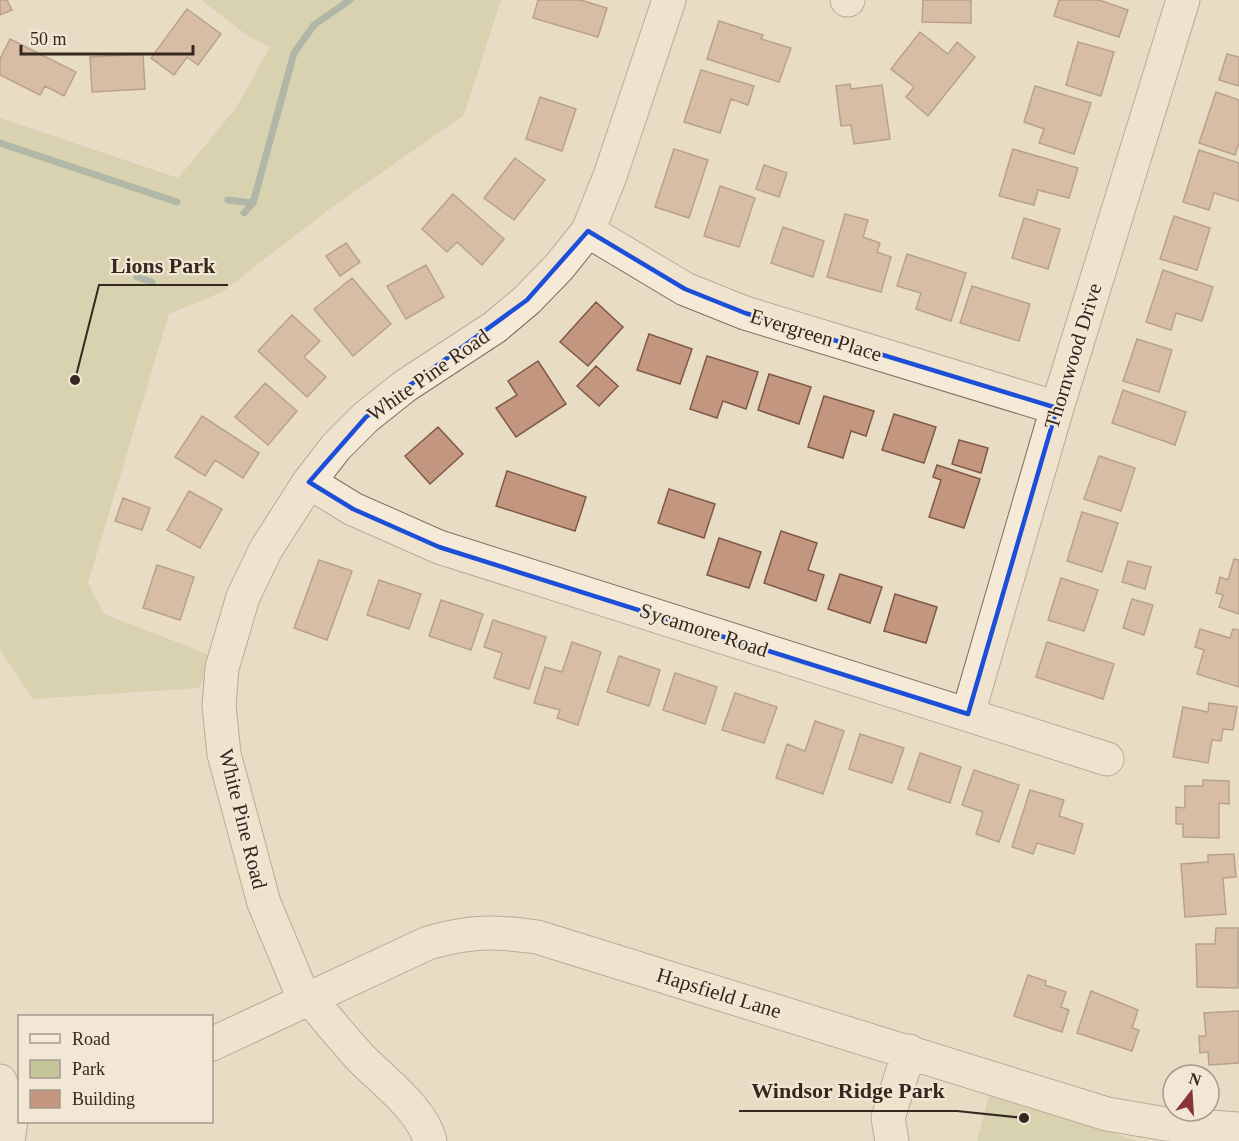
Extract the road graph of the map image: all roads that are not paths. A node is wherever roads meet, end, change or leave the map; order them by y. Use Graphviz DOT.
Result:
graph roads {
  1 [pos="669,0"];
  2 [pos="1183,0"];
  3 [pos="588,231"];
  4 [pos="1057,408"];
  5 [pos="309,482"];
  6 [pos="968,714"];
  7 [pos="1107,759"];
  8 [pos="307,998"];
  9 [pos="213,1044"];
  10 [pos="909,1051"];
  11 [pos="18,1063"];
  12 [pos="0,1065"];
  13 [pos="0,1081"];
  14 [pos="1239,1129"];
  15 [pos="8,1141"];
  16 [pos="430,1141"];
  17 [pos="892,1141"];
  1 -- 3 [label="street, White Pine Road"];
  2 -- 4 [label="street, Thornwood Drive"];
  3 -- 4 [label="street, Evergreen Place"];
  3 -- 5 [label="street, White Pine Road"];
  4 -- 6 [label="street, Thornwood Drive"];
  5 -- 6 [label="street, Sycamore Road"];
  5 -- 8 [label="street, White Pine Road"];
  6 -- 7 [label="street, Sycamore Road"];
  8 -- 9 [label="street, Hapsfield Lane"];
  8 -- 10 [label="street, Hapsfield Lane"];
  8 -- 16 [label="street, White Pine Road"];
  10 -- 14 [label="street, Hapsfield Lane"];
  10 -- 17 [label="street"];
  11 -- 12 [label="street"];
  13 -- 15 [label="street"];
}
